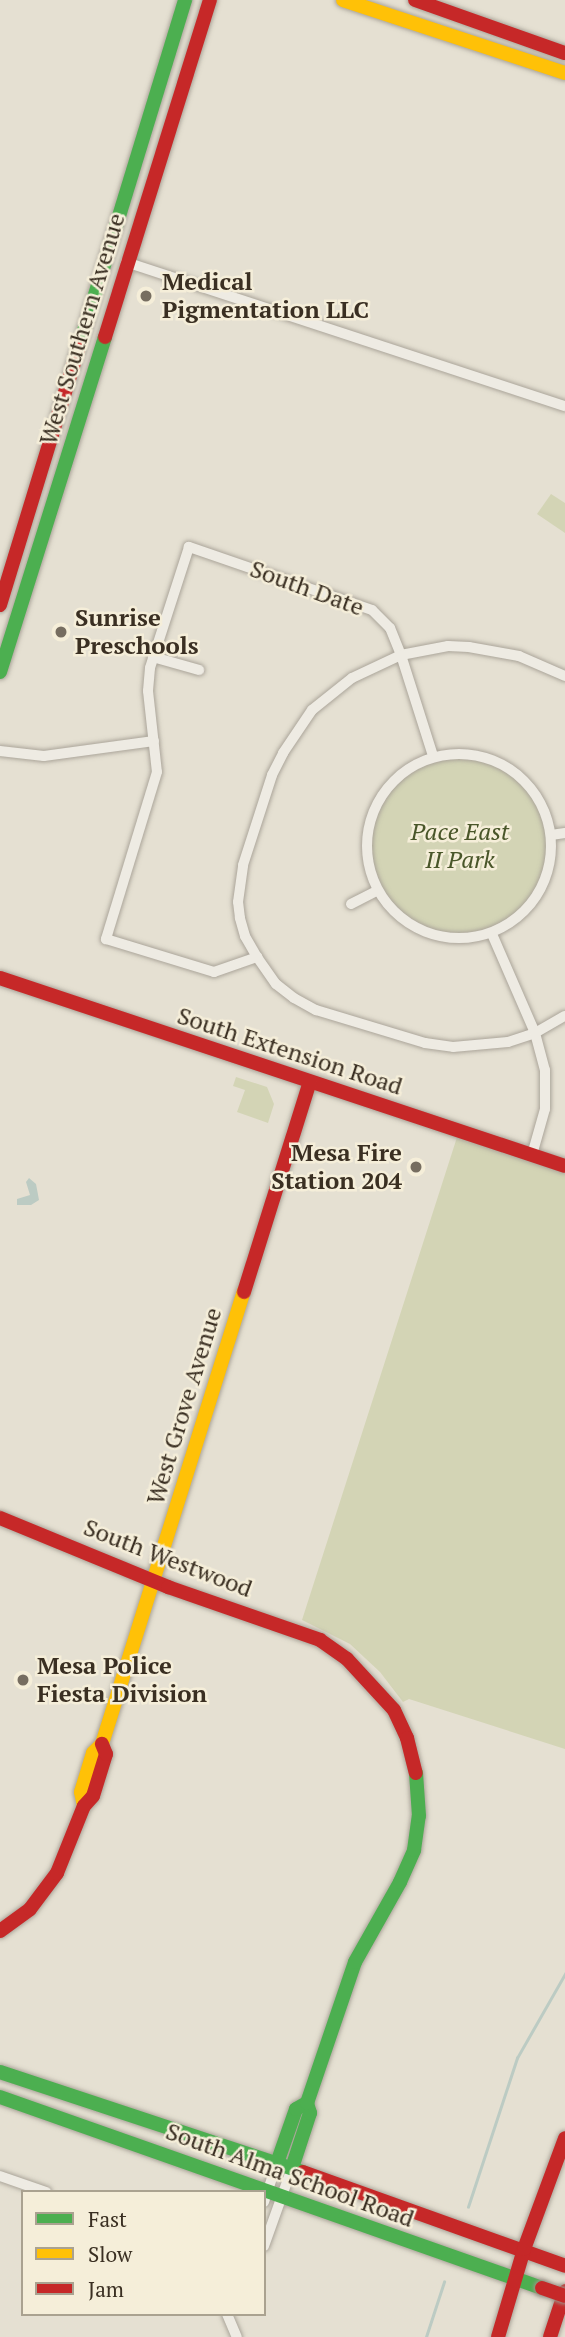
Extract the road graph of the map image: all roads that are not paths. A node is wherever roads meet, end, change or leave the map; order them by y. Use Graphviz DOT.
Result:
graph roads {
  1 [pos="185,0"];
  2 [pos="210,0"];
  3 [pos="343,0"];
  4 [pos="415,0"];
  5 [pos="565,52"];
  6 [pos="565,73"];
  7 [pos="126,262"];
  8 [pos="565,406"];
  9 [pos="0,605"];
  10 [pos="401,654"];
  11 [pos="153,657"];
  12 [pos="199,670"];
  13 [pos="0,672"];
  14 [pos="565,676"];
  15 [pos="154,741"];
  16 [pos="0,751"];
  17 [pos="433,756"];
  18 [pos="565,834"];
  19 [pos="551,835"];
  20 [pos="379,890"];
  21 [pos="351,904"];
  22 [pos="492,934"];
  23 [pos="257,957"];
  24 [pos="0,978"];
  25 [pos="565,1016"];
  26 [pos="535,1033"];
  27 [pos="310,1082"];
  28 [pos="532,1155"];
  29 [pos="565,1166"];
  30 [pos="0,1518"];
  31 [pos="152,1580"];
  32 [pos="0,1931"];
  33 [pos="0,2072"];
  34 [pos="0,2097"];
  35 [pos="565,2137"];
  36 [pos="285,2165"];
  37 [pos="0,2176"];
  38 [pos="40,2190"];
  39 [pos="255,2190"];
  40 [pos="271,2196"];
  41 [pos="266,2232"];
  42 [pos="524,2249"];
  43 [pos="565,2266"];
  44 [pos="515,2279"];
  45 [pos="565,2293"];
  46 [pos="228,2316"];
  47 [pos="237,2337"];
  48 [pos="498,2337"];
  49 [pos="550,2337"];
  1 -- 9 [label="main road, West Southern Avenue"];
  2 -- 7 [label="main road, West Southern Avenue"];
  3 -- 6 [label="main road"];
  4 -- 5 [label="main road"];
  7 -- 8 [label="street"];
  7 -- 13 [label="main road, West Southern Avenue"];
  10 -- 11 [label="street, South Date"];
  10 -- 14 [label="street"];
  10 -- 17 [label="street, South Date"];
  10 -- 23 [label="street"];
  11 -- 12 [label="street"];
  11 -- 15 [label="street"];
  15 -- 16 [label="street"];
  15 -- 23 [label="street"];
  17 -- 19 [label="street"];
  17 -- 20 [label="street"];
  18 -- 19 [label="street"];
  19 -- 22 [label="street"];
  20 -- 21 [label="street"];
  20 -- 22 [label="street"];
  22 -- 26 [label="street"];
  23 -- 26 [label="street"];
  24 -- 27 [label="main road, South Extension Road"];
  25 -- 26 [label="street"];
  26 -- 28 [label="street"];
  27 -- 28 [label="main road, South Extension Road"];
  27 -- 31 [label="main road, West Grove Avenue"];
  28 -- 29 [label="main road, South Extension Road"];
  30 -- 31 [label="main road, South Westwood"];
  31 -- 32 [label="main road, West Grove Avenue"];
  31 -- 36 [label="main road, South Westwood"];
  33 -- 36 [label="main road, South Alma School Road"];
  34 -- 39 [label="main road, South Alma School Road"];
  35 -- 42 [label="main road"];
  36 -- 40 [label="street"];
  36 -- 40 [label="street"];
  36 -- 42 [label="main road, South Alma School Road"];
  37 -- 38 [label="street"];
  40 -- 41 [label="street"];
  40 -- 44 [label="main road, South Alma School Road"];
  42 -- 43 [label="main road, South Alma School Road"];
  42 -- 44 [label="main road"];
  44 -- 45 [label="main road, South Alma School Road, bridge"];
  44 -- 48 [label="main road"];
  45 -- 49 [label="main road"];
  46 -- 47 [label="street"];
}
